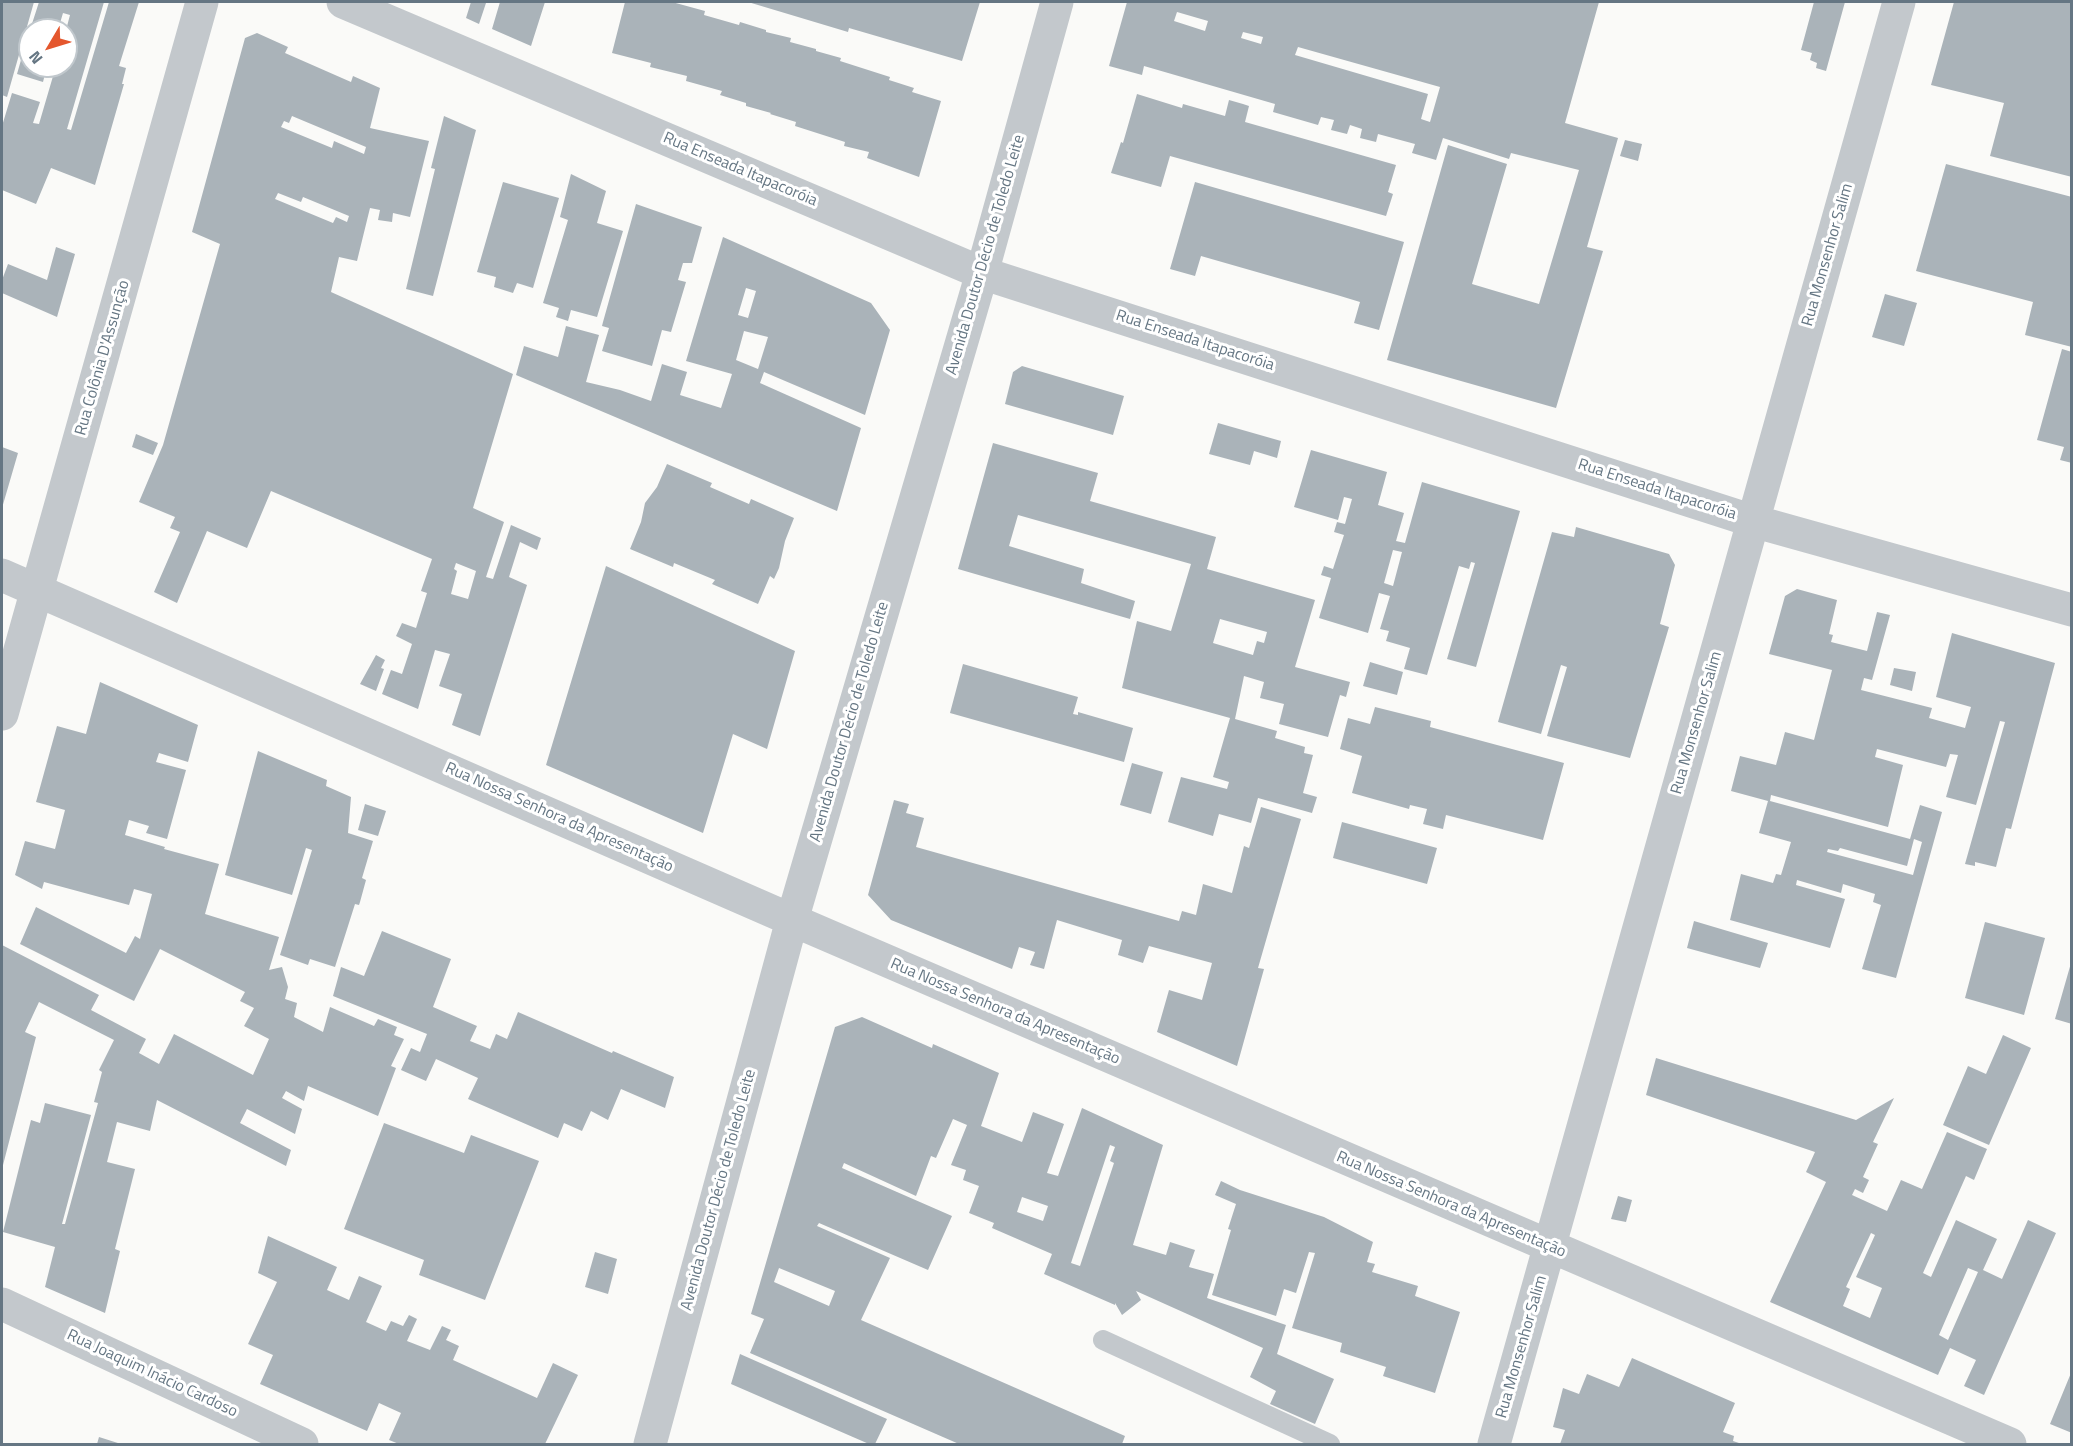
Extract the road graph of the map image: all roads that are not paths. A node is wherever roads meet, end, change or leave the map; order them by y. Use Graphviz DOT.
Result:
graph roads {
  1 [pos="202,2"];
  2 [pos="343,2"];
  3 [pos="1057,2"];
  4 [pos="1899,2"];
  5 [pos="982,273"];
  6 [pos="1754,521"];
  7 [pos="2,575"];
  8 [pos="38,590"];
  9 [pos="2072,610"];
  10 [pos="2,714"];
  11 [pos="792,920"];
  12 [pos="1550,1248"];
  13 [pos="2,1304"];
  14 [pos="1103,1340"];
  15 [pos="302,1444"];
  16 [pos="650,1444"];
  17 [pos="1330,1444"];
  18 [pos="1494,1444"];
  19 [pos="2010,1444"];
  1 -- 8 [label="street, Rua Colônia D'Assunção"];
  2 -- 5 [label="street, Rua Enseada Itapacoróia"];
  3 -- 5 [label="street, Avenida Doutor Décio de Toledo Leite"];
  4 -- 6 [label="street, Rua Monsenhor Salim"];
  5 -- 6 [label="street, Rua Enseada Itapacoróia"];
  5 -- 11 [label="street, Avenida Doutor Décio de Toledo Leite"];
  6 -- 9 [label="street, Rua Enseada Itapacoróia"];
  6 -- 12 [label="street, Rua Monsenhor Salim"];
  7 -- 8 [label="street, Rua Nossa Senhora da Apresentação"];
  8 -- 10 [label="street, Rua Colônia D'Assunção"];
  8 -- 11 [label="street, Rua Nossa Senhora da Apresentação"];
  11 -- 12 [label="street, Rua Nossa Senhora da Apresentação"];
  11 -- 16 [label="street, Avenida Doutor Décio de Toledo Leite"];
  12 -- 18 [label="street, Rua Monsenhor Salim"];
  12 -- 19 [label="street, Rua Nossa Senhora da Apresentação"];
  13 -- 15 [label="street, Rua Joaquim Inácio Cardoso"];
  14 -- 17 [label="lane"];
}
